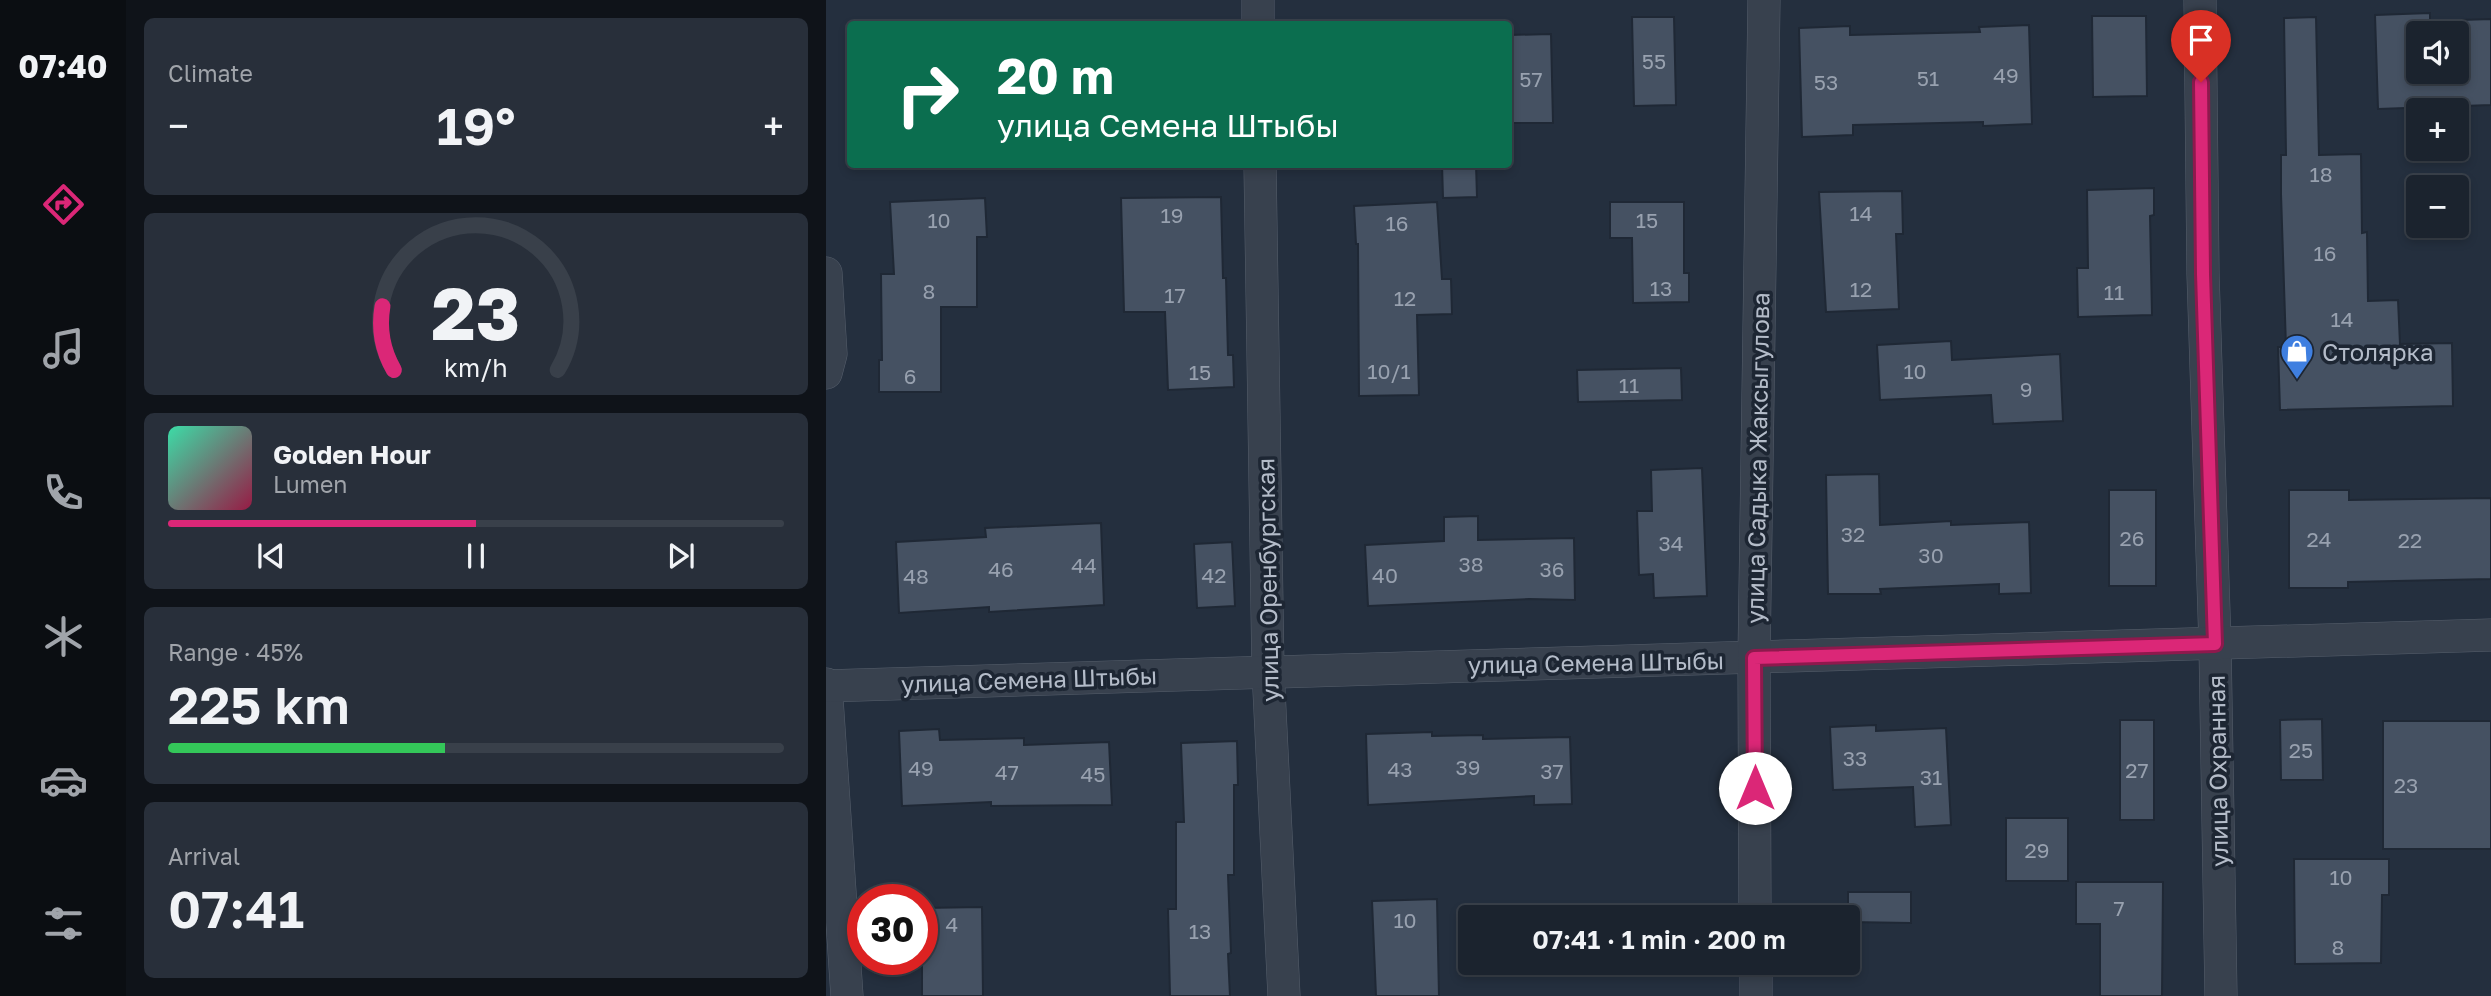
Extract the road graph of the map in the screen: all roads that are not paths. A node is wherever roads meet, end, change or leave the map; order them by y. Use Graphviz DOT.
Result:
graph roads {
  1 [pos="1258,0"];
  2 [pos="1764,0"];
  3 [pos="2200,0"];
  4 [pos="1258,21"];
  5 [pos="1260,168"];
  6 [pos="826,273"];
  7 [pos="826,373"];
  8 [pos="2491,635"];
  9 [pos="2215,644"];
  10 [pos="1754,658"];
  11 [pos="1268,670"];
  12 [pos="826,685"];
  13 [pos="1755,905"];
  14 [pos="1756,975"];
  15 [pos="847,996"];
  16 [pos="1284,996"];
  17 [pos="1756,996"];
  18 [pos="2221,996"];
  1 -- 4 [label="street"];
  2 -- 10 [label="street, улица Садыка Жаксыгулова"];
  3 -- 9 [label="street, улица Охранная"];
  5 -- 11 [label="street, улица Оренбургская"];
  6 -- 7 [label="street"];
  8 -- 9 [label="street, улица Семена Штыбы"];
  9 -- 10 [label="street, улица Семена Штыбы"];
  9 -- 18 [label="street, улица Охранная"];
  10 -- 11 [label="street, улица Семена Штыбы"];
  10 -- 13 [label="street, улица Садыка Жаксыгулова"];
  11 -- 12 [label="street, улица Семена Штыбы"];
  11 -- 16 [label="street, улица Оренбургская"];
  12 -- 15 [label="street"];
  14 -- 17 [label="street"];
}
